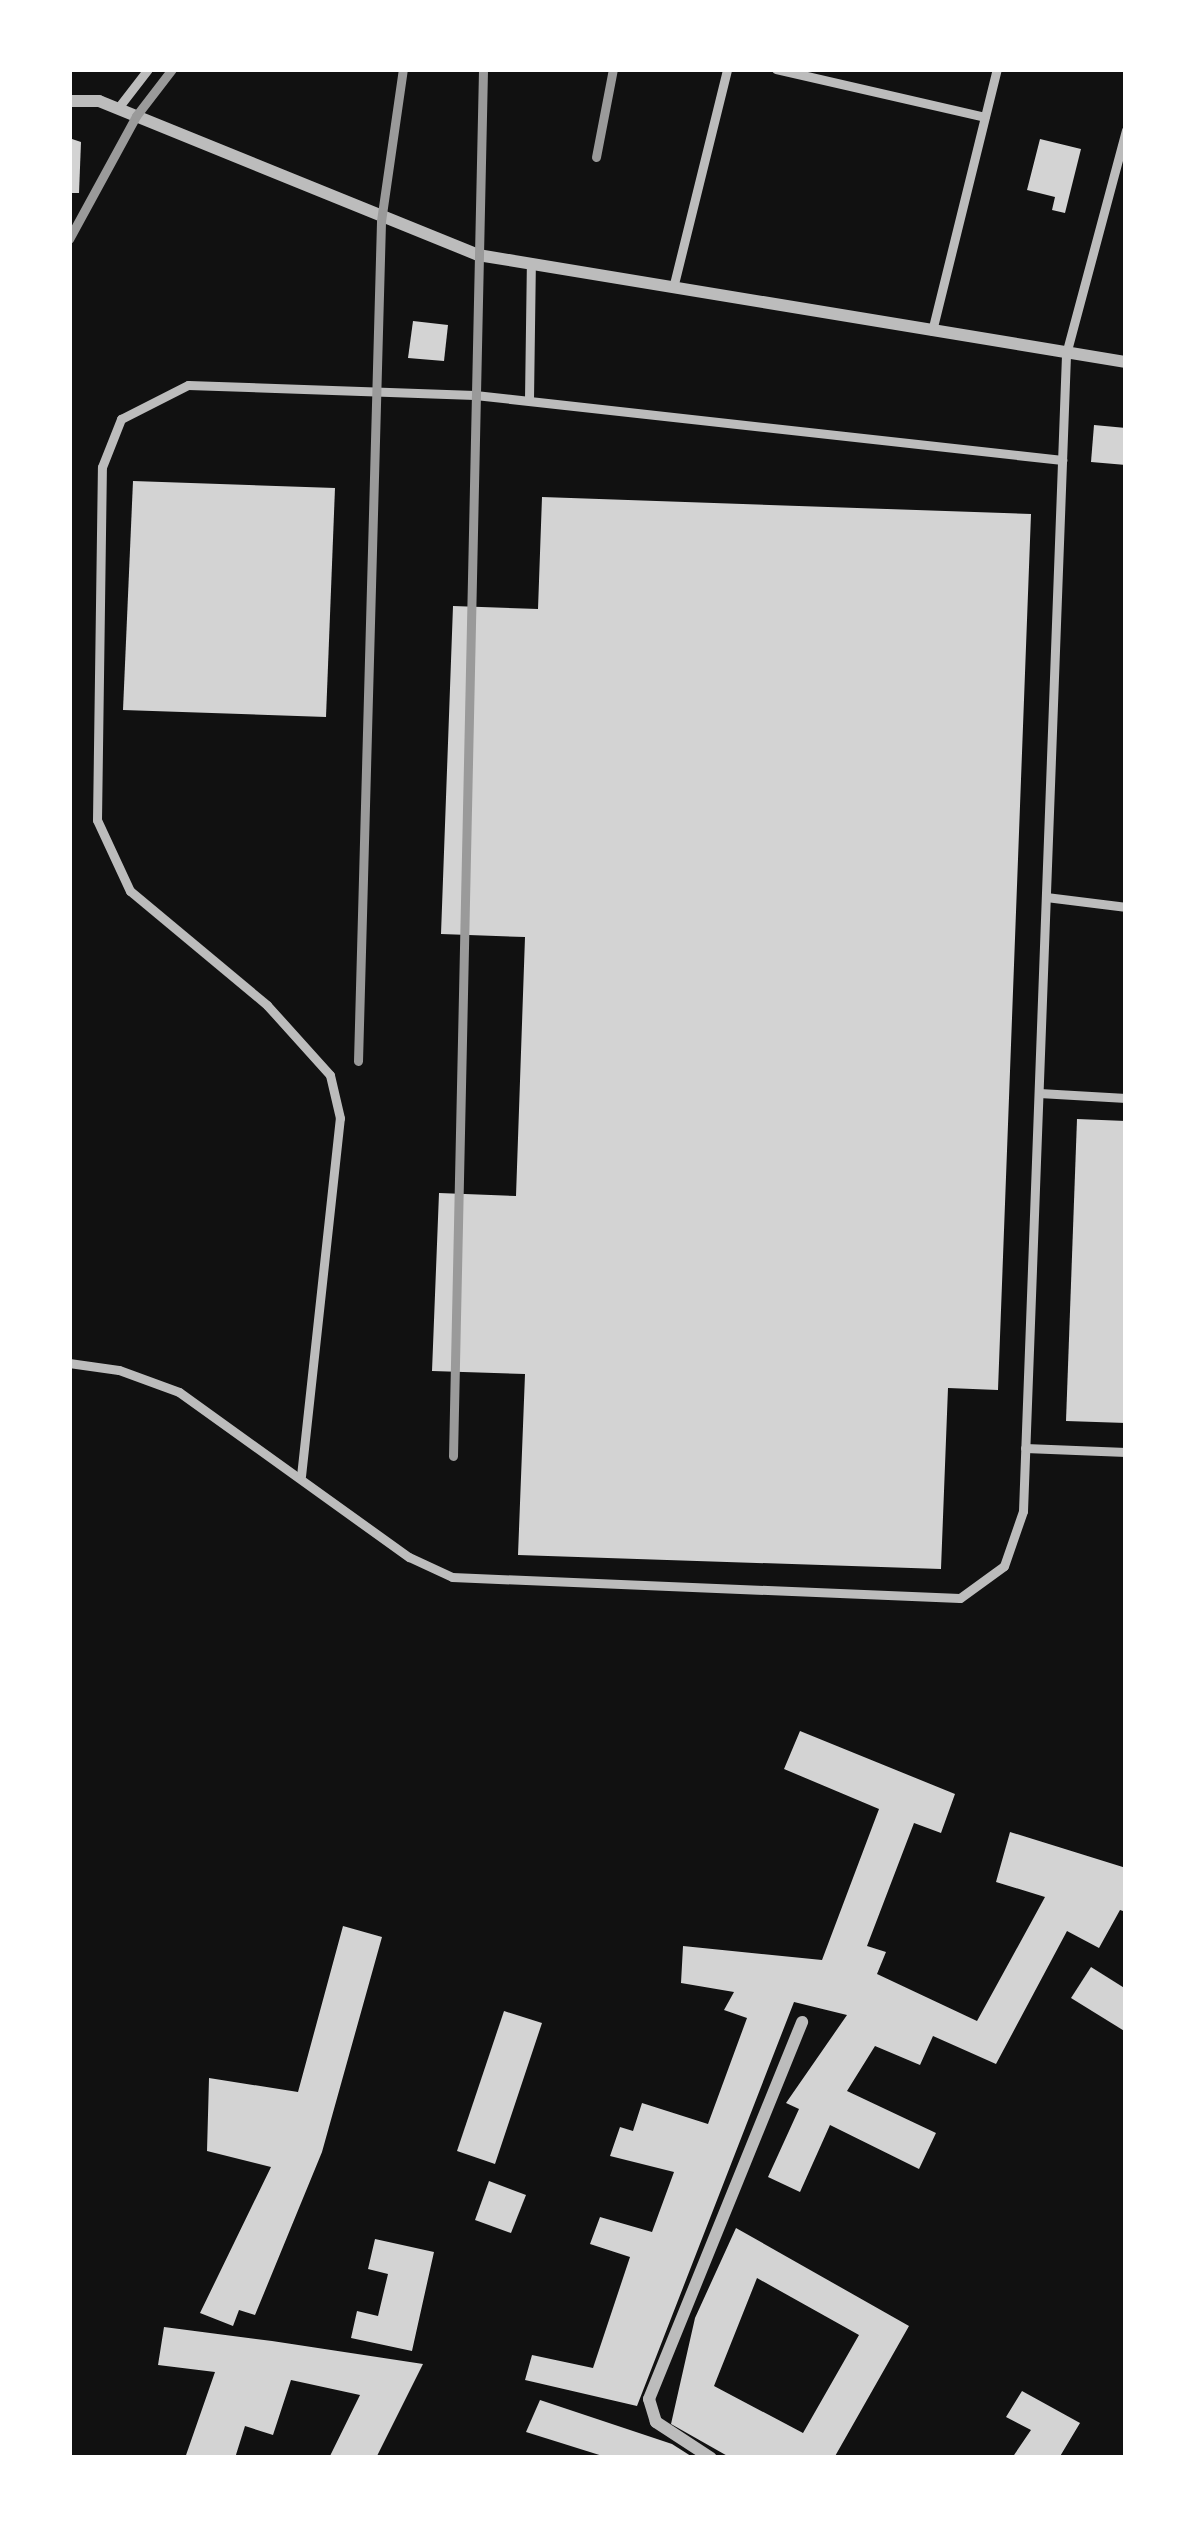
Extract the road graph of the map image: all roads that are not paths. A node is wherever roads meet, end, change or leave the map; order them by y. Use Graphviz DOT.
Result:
graph roads {
  1 [pos="148,69"];
  2 [pos="727,69"];
  3 [pos="776,69"];
  4 [pos="997,69"];
  5 [pos="69,101"];
  6 [pos="118,108"];
  7 [pos="985,117"];
  8 [pos="1126,130"];
  9 [pos="531,264"];
  10 [pos="673,288"];
  11 [pos="932,331"];
  12 [pos="1066,353"];
  13 [pos="1126,362"];
  14 [pos="529,398"];
  15 [pos="1062,460"];
  16 [pos="1046,897"];
  17 [pos="1126,907"];
  18 [pos="1039,1093"];
  19 [pos="1126,1098"];
  20 [pos="69,1363"];
  21 [pos="1025,1448"];
  22 [pos="1126,1452"];
  23 [pos="301,1476"];
  24 [pos="802,2022"];
  25 [pos="711,2458"];
  1 -- 6 [label="lane"];
  2 -- 10 [label="lane"];
  3 -- 7 [label="lane"];
  4 -- 7 [label="lane"];
  5 -- 6 [label="street"];
  6 -- 9 [label="street"];
  7 -- 11 [label="lane"];
  8 -- 12 [label="lane"];
  9 -- 10 [label="street"];
  9 -- 14 [label="lane"];
  10 -- 11 [label="street"];
  11 -- 12 [label="street"];
  12 -- 13 [label="street"];
  12 -- 15 [label="lane"];
  14 -- 15 [label="lane"];
  14 -- 23 [label="lane"];
  15 -- 16 [label="lane"];
  16 -- 17 [label="lane"];
  16 -- 18 [label="lane"];
  18 -- 19 [label="lane"];
  18 -- 21 [label="lane"];
  20 -- 23 [label="lane"];
  21 -- 22 [label="lane"];
  21 -- 23 [label="lane"];
  24 -- 25 [label="street"];
}
